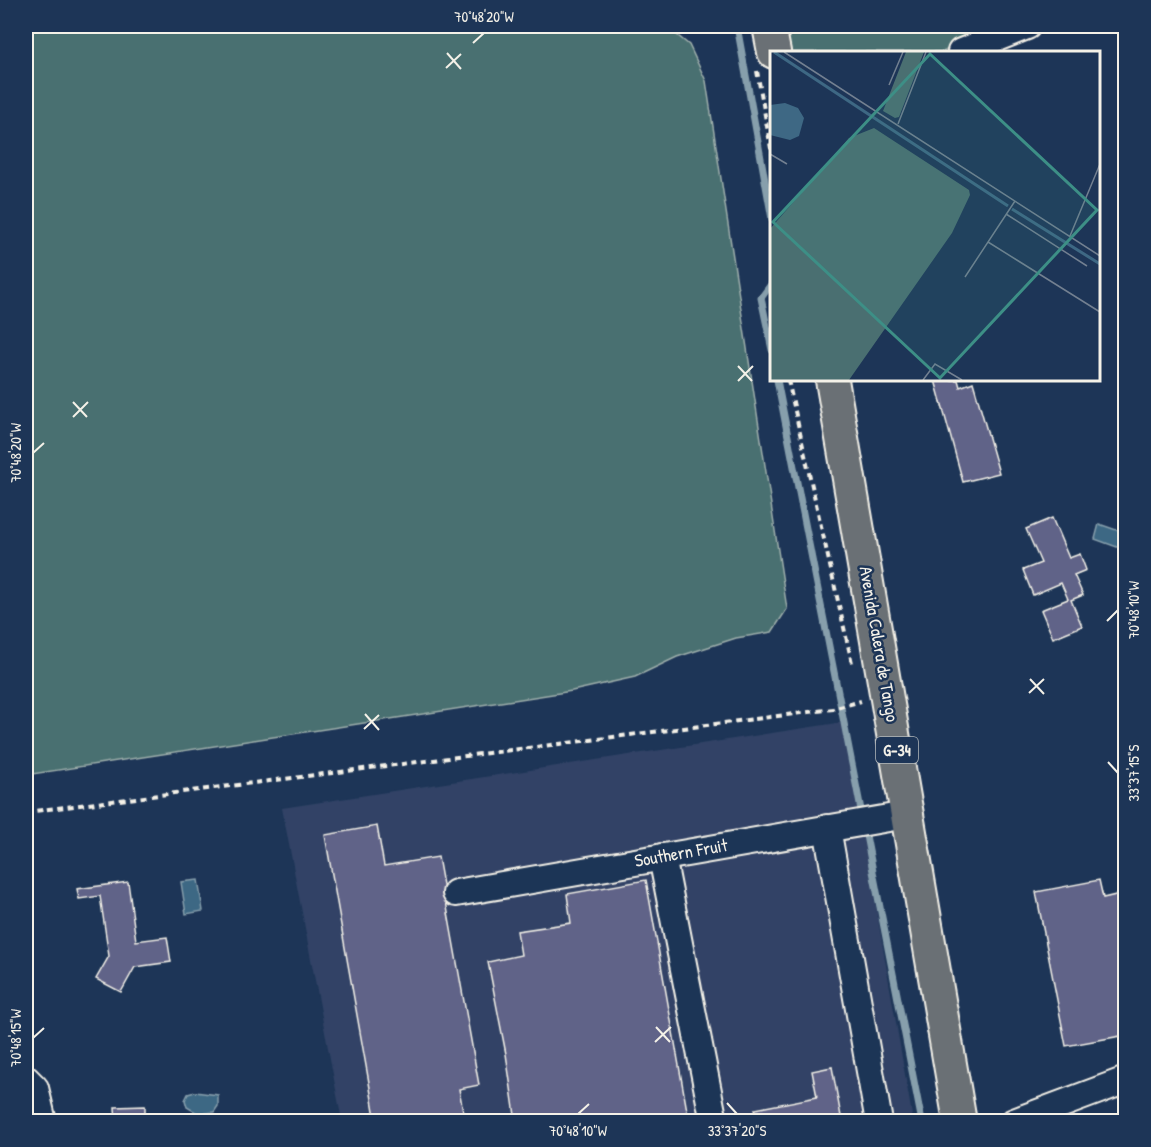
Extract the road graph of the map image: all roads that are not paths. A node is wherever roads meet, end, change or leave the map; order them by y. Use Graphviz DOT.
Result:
graph roads {
  1 [pos="769,26"];
  2 [pos="1027,26"];
  3 [pos="964,51"];
  4 [pos="764,56"];
  5 [pos="832,381"];
  6 [pos="880,819"];
  7 [pos="827,828"];
  8 [pos="662,857"];
  9 [pos="456,892"];
  10 [pos="27,1080"];
  11 [pos="1125,1080"];
  12 [pos="43,1122"];
  13 [pos="714,1122"];
  14 [pos="879,1122"];
  15 [pos="960,1122"];
  16 [pos="1014,1122"];
  1 -- 4 [label="main road"];
  2 -- 3 [label="street"];
  5 -- 6 [label="main road, Avenida Calera de Tango / G-34"];
  6 -- 7 [label="street, Southern Fruit"];
  6 -- 15 [label="main road, Avenida Calera de Tango / G-34"];
  7 -- 8 [label="street, Southern Fruit"];
  7 -- 14 [label="street"];
  8 -- 9 [label="street, Southern Fruit"];
  8 -- 13 [label="street"];
  10 -- 12 [label="street"];
  11 -- 16 [label="street"];
}
